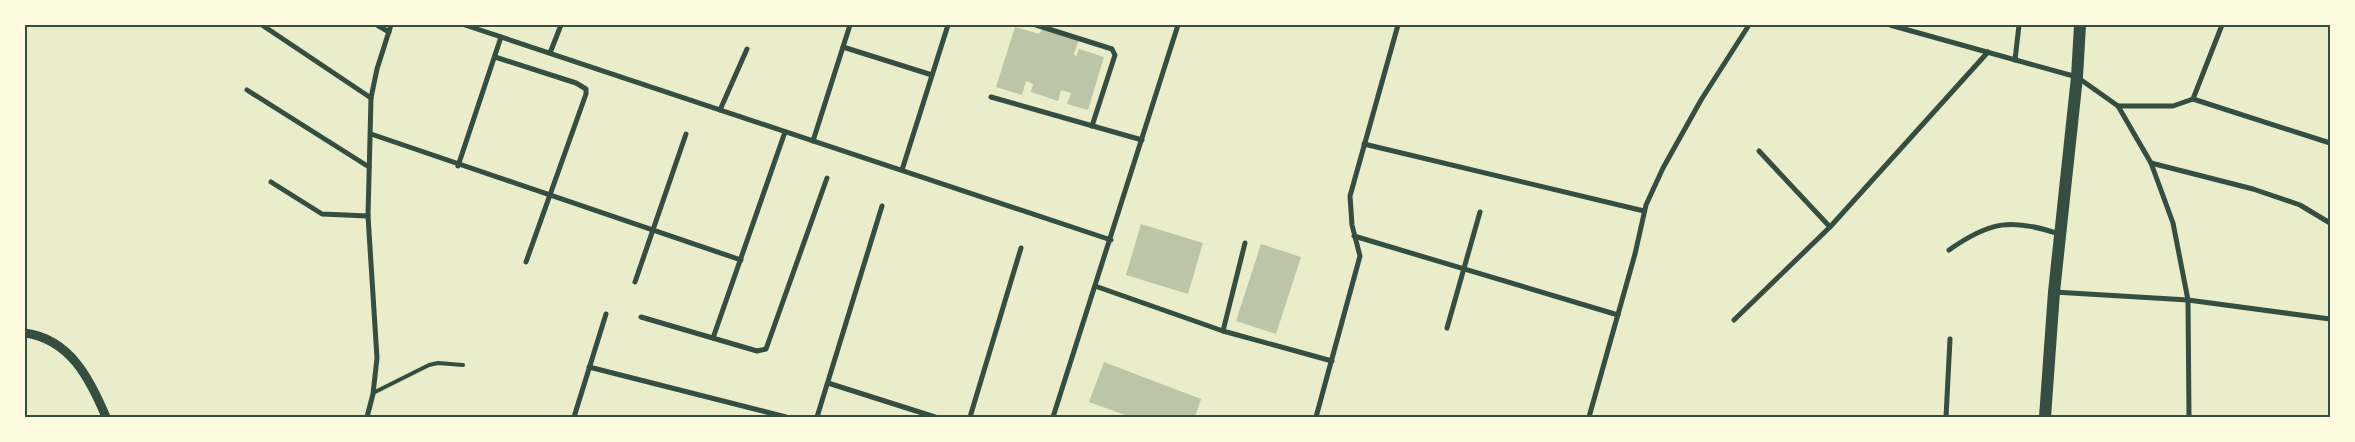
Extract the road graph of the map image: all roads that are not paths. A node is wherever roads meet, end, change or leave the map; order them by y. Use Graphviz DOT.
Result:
graph roads {
  1 [pos="262,25"];
  2 [pos="377,25"];
  3 [pos="391,25"];
  4 [pos="465,25"];
  5 [pos="561,25"];
  6 [pos="850,25"];
  7 [pos="948,25"];
  8 [pos="1036,25"];
  9 [pos="1178,25"];
  10 [pos="1398,25"];
  11 [pos="1749,25"];
  12 [pos="1890,25"];
  13 [pos="2019,25"];
  14 [pos="2080,25"];
  15 [pos="2222,25"];
  16 [pos="1910,28"];
  17 [pos="389,32"];
  18 [pos="501,37"];
  19 [pos="843,47"];
  20 [pos="747,49"];
  21 [pos="1988,52"];
  22 [pos="550,53"];
  23 [pos="495,57"];
  24 [pos="2015,60"];
  25 [pos="932,75"];
  26 [pos="2077,77"];
  27 [pos="247,90"];
  28 [pos="991,97"];
  29 [pos="371,98"];
  30 [pos="2193,99"];
  31 [pos="2118,106"];
  32 [pos="720,110"];
  33 [pos="1092,126"];
  34 [pos="785,132"];
  35 [pos="371,134"];
  36 [pos="686,134"];
  37 [pos="1142,140"];
  38 [pos="813,141"];
  39 [pos="2330,143"];
  40 [pos="1364,144"];
  41 [pos="1758,151"];
  42 [pos="2151,163"];
  43 [pos="458,166"];
  44 [pos="369,167"];
  45 [pos="902,170"];
  46 [pos="826,178"];
  47 [pos="271,182"];
  48 [pos="551,196"];
  49 [pos="882,206"];
  50 [pos="1644,211"];
  51 [pos="1480,212"];
  52 [pos="368,216"];
  53 [pos="2330,223"];
  54 [pos="1830,227"];
  55 [pos="654,231"];
  56 [pos="2059,234"];
  57 [pos="1354,236"];
  58 [pos="1111,240"];
  59 [pos="1245,243"];
  60 [pos="1021,248"];
  61 [pos="1949,250"];
  62 [pos="741,260"];
  63 [pos="526,262"];
  64 [pos="1464,269"];
  65 [pos="635,282"];
  66 [pos="1095,286"];
  67 [pos="2054,292"];
  68 [pos="2188,300"];
  69 [pos="606,314"];
  70 [pos="1618,315"];
  71 [pos="641,317"];
  72 [pos="2330,319"];
  73 [pos="1734,320"];
  74 [pos="1447,328"];
  75 [pos="1224,330"];
  76 [pos="25,333"];
  77 [pos="713,338"];
  78 [pos="1950,339"];
  79 [pos="1332,361"];
  80 [pos="463,365"];
  81 [pos="589,367"];
  82 [pos="828,383"];
  83 [pos="372,394"];
  84 [pos="106,417"];
  85 [pos="366,417"];
  86 [pos="574,417"];
  87 [pos="786,417"];
  88 [pos="817,417"];
  89 [pos="936,417"];
  90 [pos="970,417"];
  91 [pos="1053,417"];
  92 [pos="1316,417"];
  93 [pos="1589,417"];
  94 [pos="1946,417"];
  95 [pos="2045,417"];
  96 [pos="2189,417"];
  1 -- 29 [label="street"];
  2 -- 17 [label="street"];
  3 -- 17 [label="street"];
  4 -- 18 [label="street"];
  5 -- 22 [label="street"];
  6 -- 19 [label="street"];
  7 -- 25 [label="street"];
  8 -- 33 [label="street"];
  9 -- 37 [label="street"];
  10 -- 40 [label="street"];
  11 -- 50 [label="street"];
  12 -- 16 [label="street"];
  13 -- 24 [label="street"];
  14 -- 26 [label="main road"];
  15 -- 30 [label="street"];
  16 -- 21 [label="street"];
  17 -- 29 [label="street"];
  18 -- 22 [label="street"];
  18 -- 23 [label="street"];
  19 -- 25 [label="street"];
  19 -- 38 [label="street"];
  20 -- 32 [label="street"];
  21 -- 24 [label="street"];
  21 -- 54 [label="street"];
  22 -- 32 [label="street"];
  23 -- 43 [label="street"];
  23 -- 48 [label="street"];
  24 -- 26 [label="street"];
  25 -- 45 [label="street"];
  26 -- 31 [label="street"];
  26 -- 56 [label="main road"];
  27 -- 44 [label="street"];
  28 -- 33 [label="street"];
  29 -- 35 [label="street"];
  30 -- 31 [label="street"];
  30 -- 39 [label="street"];
  31 -- 42 [label="street"];
  32 -- 34 [label="street"];
  33 -- 37 [label="street"];
  34 -- 38 [label="street"];
  34 -- 62 [label="street"];
  35 -- 43 [label="street"];
  35 -- 44 [label="street"];
  36 -- 55 [label="street"];
  37 -- 58 [label="street"];
  38 -- 45 [label="street"];
  40 -- 50 [label="street"];
  40 -- 57 [label="street"];
  41 -- 54 [label="street"];
  42 -- 53 [label="street"];
  42 -- 68 [label="street"];
  43 -- 48 [label="street"];
  44 -- 52 [label="street"];
  45 -- 58 [label="street"];
  46 -- 77 [label="street"];
  47 -- 52 [label="street"];
  48 -- 55 [label="street"];
  48 -- 63 [label="street"];
  49 -- 82 [label="street"];
  50 -- 70 [label="street"];
  51 -- 64 [label="street"];
  52 -- 83 [label="street"];
  54 -- 73 [label="street"];
  55 -- 62 [label="street"];
  55 -- 65 [label="street"];
  56 -- 61 [label="street"];
  56 -- 67 [label="main road"];
  57 -- 64 [label="street"];
  57 -- 79 [label="street"];
  58 -- 66 [label="street"];
  59 -- 75 [label="street"];
  60 -- 90 [label="street"];
  62 -- 77 [label="street"];
  64 -- 70 [label="street"];
  64 -- 74 [label="street"];
  66 -- 75 [label="street"];
  66 -- 91 [label="street"];
  67 -- 68 [label="street"];
  67 -- 95 [label="main road"];
  68 -- 72 [label="street"];
  68 -- 96 [label="street"];
  69 -- 81 [label="street"];
  70 -- 93 [label="street"];
  71 -- 77 [label="street"];
  75 -- 79 [label="street"];
  76 -- 84 [label="street"];
  78 -- 94 [label="street"];
  79 -- 92 [label="street"];
  80 -- 83 [label="lane"];
  81 -- 86 [label="street"];
  81 -- 87 [label="street"];
  82 -- 88 [label="street"];
  82 -- 89 [label="street"];
  83 -- 85 [label="street"];
}
